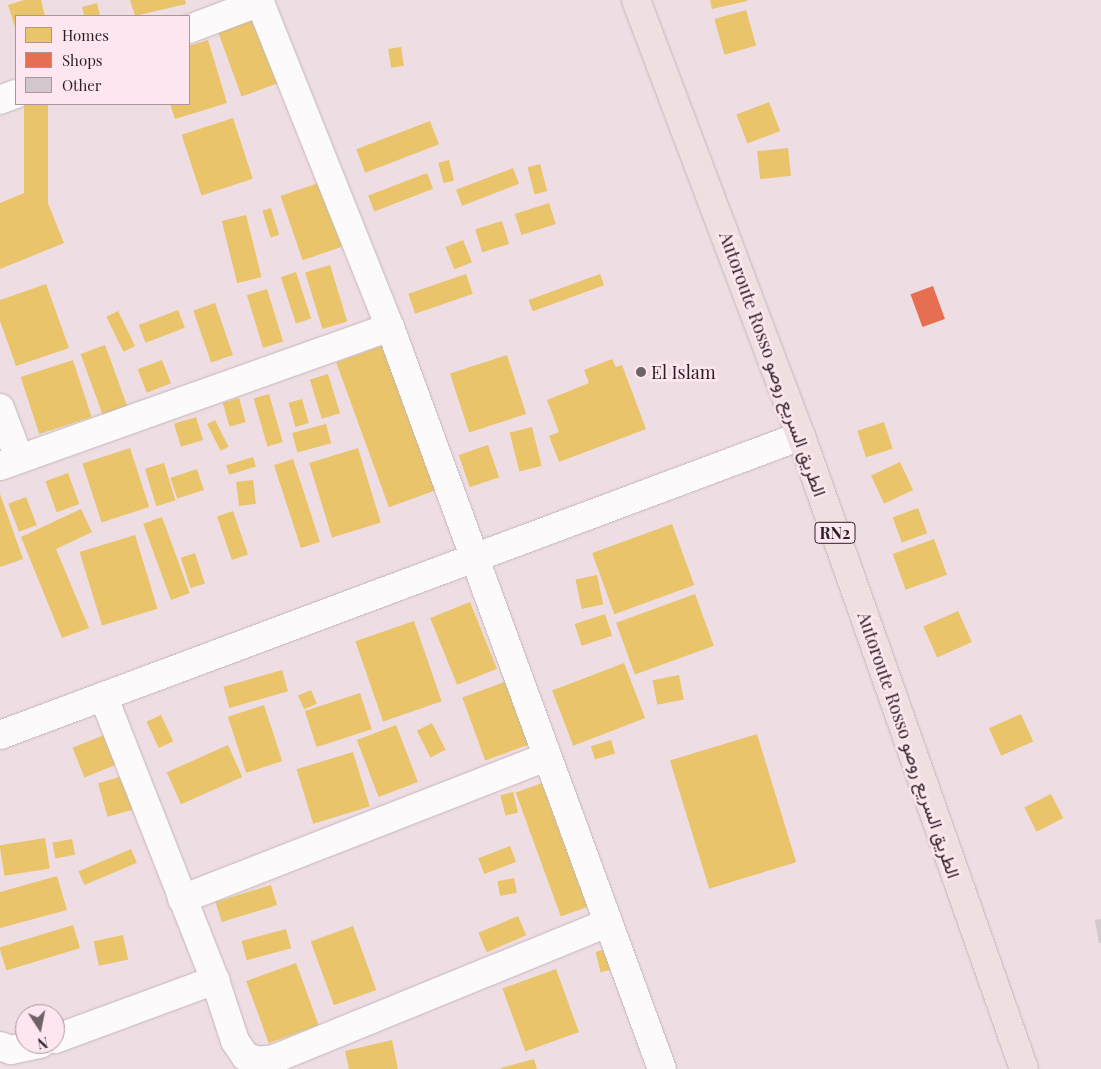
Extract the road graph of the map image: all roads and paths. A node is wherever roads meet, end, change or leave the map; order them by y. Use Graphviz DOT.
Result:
graph roads {
  1 [pos="636,0"];
  2 [pos="259,1"];
  3 [pos="190,29"];
  4 [pos="15,94"];
  5 [pos="0,100"];
  6 [pos="390,327"];
  7 [pos="0,408"];
  8 [pos="801,436"];
  9 [pos="10,462"];
  10 [pos="474,558"];
  11 [pos="103,696"];
  12 [pos="0,735"];
  13 [pos="547,757"];
  14 [pos="182,898"];
  15 [pos="608,923"];
  16 [pos="215,980"];
  17 [pos="65,1035"];
  18 [pos="0,1046"];
  19 [pos="15,1049"];
  20 [pos="662,1069"];
  21 [pos="1024,1069"];
  1 -- 8 [label="highway, Autoroute Rosso الطريق السريع روصو / RN2"];
  2 -- 3 [label="street"];
  2 -- 6 [label="street"];
  4 -- 5 [label="street"];
  6 -- 9 [label="street"];
  6 -- 10 [label="street"];
  7 -- 9 [label="street"];
  8 -- 10 [label="street"];
  8 -- 21 [label="highway, Autoroute Rosso الطريق السريع روصو / RN2"];
  10 -- 11 [label="street"];
  10 -- 13 [label="street"];
  11 -- 12 [label="street"];
  11 -- 14 [label="street"];
  13 -- 14 [label="street"];
  13 -- 15 [label="street"];
  14 -- 16 [label="street"];
  15 -- 16 [label="street"];
  15 -- 20 [label="street"];
  16 -- 17 [label="street"];
  18 -- 19 [label="street"];
}
